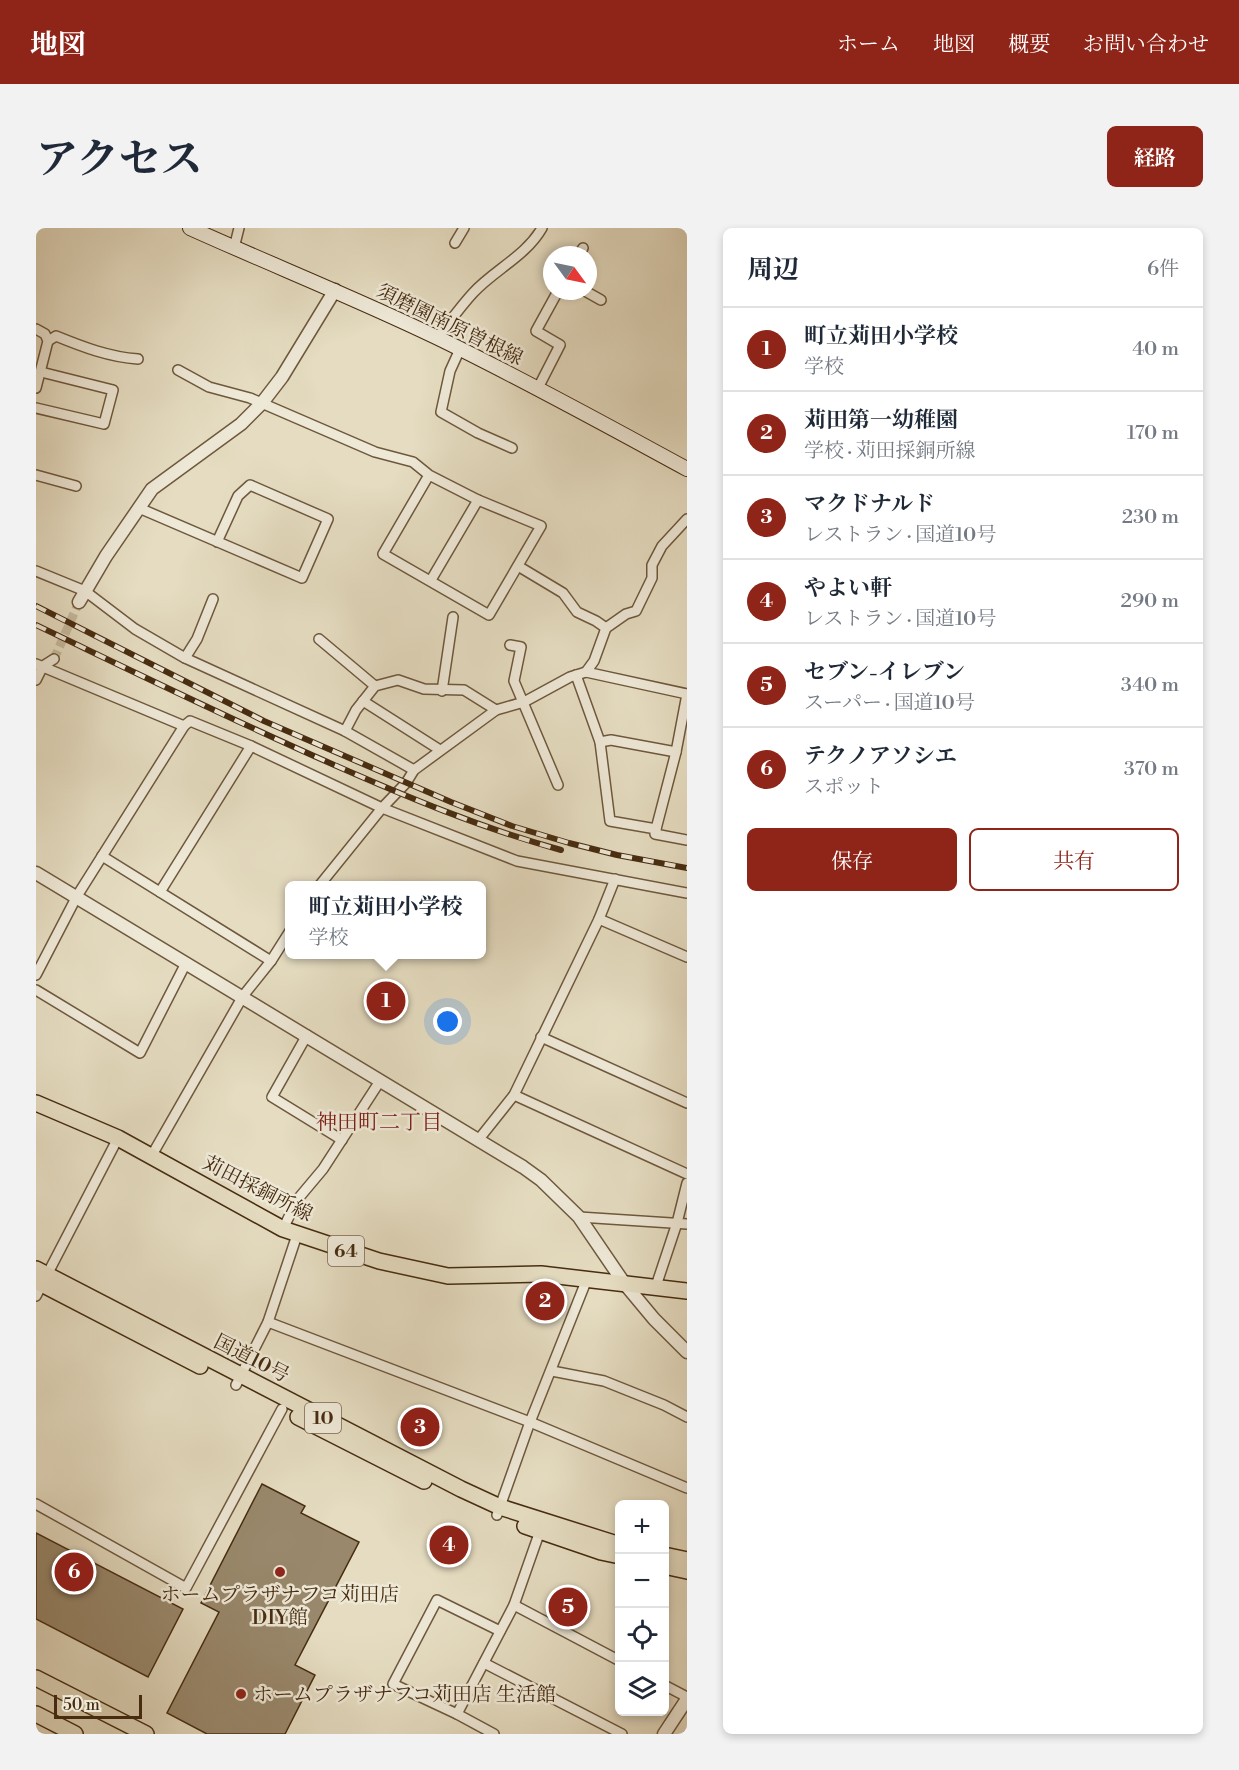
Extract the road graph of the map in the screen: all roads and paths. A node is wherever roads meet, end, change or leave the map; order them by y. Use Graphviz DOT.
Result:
graph roads {
  1 [pos="190,228"];
  2 [pos="239,228"];
  3 [pos="464,228"];
  4 [pos="542,228"];
  5 [pos="455,243"];
  6 [pos="234,248"];
  7 [pos="335,290"];
  8 [pos="597,298"];
  9 [pos="553,300"];
  10 [pos="601,300"];
  11 [pos="36,330"];
  12 [pos="437,338"];
  13 [pos="48,340"];
  14 [pos="460,349"];
  15 [pos="138,359"];
  16 [pos="178,370"];
  17 [pos="41,372"];
  18 [pos="36,388"];
  19 [pos="538,388"];
  20 [pos="262,403"];
  21 [pos="36,408"];
  22 [pos="512,448"];
  23 [pos="687,469"];
  24 [pos="36,475"];
  25 [pos="429,475"];
  26 [pos="76,486"];
  27 [pos="478,500"];
  28 [pos="139,508"];
  29 [pos="687,519"];
  30 [pos="217,542"];
  31 [pos="518,566"];
  32 [pos="36,571"];
  33 [pos="431,580"];
  34 [pos="82,596"];
  35 [pos="213,599"];
  36 [pos="453,617"];
  37 [pos="606,628"];
  38 [pos="320,639"];
  39 [pos="510,645"];
  40 [pos="185,658"];
  41 [pos="54,659"];
  42 [pos="40,665"];
  43 [pos="586,672"];
  44 [pos="576,675"];
  45 [pos="36,680"];
  46 [pos="375,686"];
  47 [pos="442,690"];
  48 [pos="687,694"];
  49 [pos="363,701"];
  50 [pos="524,702"];
  51 [pos="496,710"];
  52 [pos="184,726"];
  53 [pos="345,731"];
  54 [pos="600,742"];
  55 [pos="251,746"];
  56 [pos="440,750"];
  57 [pos="676,752"];
  58 [pos="414,770"];
  59 [pos="558,785"];
  60 [pos="382,808"];
  61 [pos="656,830"];
  62 [pos="687,840"];
  63 [pos="102,856"];
  64 [pos="36,873"];
  65 [pos="615,879"];
  66 [pos="322,881"];
  67 [pos="160,892"];
  68 [pos="687,893"];
  69 [pos="77,896"];
  70 [pos="599,919"];
  71 [pos="285,939"];
  72 [pos="687,957"];
  73 [pos="271,961"];
  74 [pos="186,963"];
  75 [pos="36,975"];
  76 [pos="36,990"];
  77 [pos="243,996"];
  78 [pos="307,1035"];
  79 [pos="542,1037"];
  80 [pos="380,1080"];
  81 [pos="514,1095"];
  82 [pos="36,1103"];
  83 [pos="687,1103"];
  84 [pos="118,1138"];
  85 [pos="479,1139"];
  86 [pos="342,1140"];
  87 [pos="152,1155"];
  88 [pos="687,1174"];
  89 [pos="687,1183"];
  90 [pos="579,1217"];
  91 [pos="682,1223"];
  92 [pos="283,1229"];
  93 [pos="297,1235"];
  94 [pos="587,1279"];
  95 [pos="39,1280"];
  96 [pos="624,1283"];
  97 [pos="656,1286"];
  98 [pos="687,1290"];
  99 [pos="268,1322"];
  100 [pos="687,1352"];
  101 [pos="552,1371"];
  102 [pos="239,1381"];
  103 [pos="282,1409"];
  104 [pos="687,1417"];
  105 [pos="530,1422"];
  106 [pos="687,1488"];
  107 [pos="36,1504"];
  108 [pos="499,1511"];
  109 [pos="540,1531"];
  110 [pos="615,1544"];
  111 [pos="615,1554"];
  112 [pos="669,1556"];
  113 [pos="687,1560"];
  114 [pos="669,1567"];
  115 [pos="687,1571"];
  116 [pos="514,1605"];
  117 [pos="500,1631"];
  118 [pos="615,1658"];
  119 [pos="484,1663"];
  120 [pos="36,1678"];
  121 [pos="669,1688"];
  122 [pos="687,1698"];
  123 [pos="36,1714"];
  124 [pos="457,1714"];
  125 [pos="75,1734"];
  126 [pos="146,1734"];
  127 [pos="494,1734"];
  128 [pos="622,1734"];
  129 [pos="664,1734"];
  1 -- 6 [label="main road, 須磨園南原曽根線"];
  2 -- 6 [label="street"];
  3 -- 5 [label="street"];
  4 -- 12 [label="street"];
  6 -- 7 [label="main road, 須磨園南原曽根線"];
  7 -- 12 [label="main road, 須磨園南原曽根線"];
  7 -- 20 [label="street"];
  8 -- 10 [label="street"];
  9 -- 19 [label="street"];
  11 -- 13 [label="street"];
  12 -- 14 [label="main road, 須磨園南原曽根線"];
  13 -- 15 [label="street"];
  13 -- 17 [label="street"];
  14 -- 19 [label="main road, 須磨園南原曽根線"];
  14 -- 22 [label="street"];
  16 -- 20 [label="street"];
  17 -- 18 [label="street"];
  17 -- 21 [label="street"];
  19 -- 23 [label="main road, 須磨園南原曽根線"];
  20 -- 25 [label="street"];
  20 -- 28 [label="street"];
  24 -- 26 [label="street"];
  25 -- 27 [label="street"];
  25 -- 33 [label="street"];
  27 -- 31 [label="street"];
  27 -- 33 [label="street"];
  28 -- 30 [label="street"];
  28 -- 34 [label="street"];
  29 -- 37 [label="street"];
  30 -- 30 [label="street"];
  31 -- 33 [label="street"];
  31 -- 37 [label="street"];
  32 -- 34 [label="street"];
  34 -- 40 [label="street"];
  35 -- 40 [label="street"];
  36 -- 47 [label="street"];
  37 -- 43 [label="street"];
  38 -- 46 [label="street"];
  39 -- 50 [label="street"];
  40 -- 53 [label="street"];
  41 -- 42 [label="street"];
  42 -- 45 [label="street"];
  42 -- 52 [label="street"];
  43 -- 44 [label="street"];
  43 -- 48 [label="street"];
  44 -- 50 [label="street"];
  44 -- 54 [label="street"];
  46 -- 47 [label="street"];
  46 -- 49 [label="street"];
  47 -- 51 [label="street"];
  48 -- 57 [label="street"];
  49 -- 53 [label="street"];
  49 -- 56 [label="street"];
  50 -- 51 [label="street"];
  50 -- 59 [label="street"];
  51 -- 56 [label="street"];
  52 -- 55 [label="street"];
  52 -- 63 [label="street"];
  53 -- 58 [label="street"];
  54 -- 57 [label="street"];
  54 -- 61 [label="street"];
  55 -- 60 [label="street"];
  55 -- 67 [label="street"];
  56 -- 58 [label="street"];
  57 -- 61 [label="street"];
  58 -- 60 [label="street"];
  60 -- 65 [label="street"];
  60 -- 66 [label="street"];
  61 -- 62 [label="street"];
  63 -- 67 [label="street"];
  63 -- 69 [label="street"];
  64 -- 69 [label="street"];
  65 -- 68 [label="street"];
  65 -- 70 [label="street"];
  67 -- 73 [label="street"];
  69 -- 74 [label="street"];
  69 -- 75 [label="street"];
  70 -- 72 [label="street"];
  70 -- 79 [label="street"];
  71 -- 73 [label="street"];
  73 -- 77 [label="street"];
  74 -- 76 [label="street"];
  74 -- 77 [label="street"];
  77 -- 78 [label="street"];
  77 -- 87 [label="street"];
  78 -- 80 [label="street"];
  78 -- 86 [label="street"];
  79 -- 81 [label="street"];
  79 -- 83 [label="street"];
  80 -- 85 [label="street"];
  80 -- 86 [label="street"];
  81 -- 85 [label="street"];
  81 -- 88 [label="street"];
  82 -- 84 [label="main road, 苅田採銅所線 / 64"];
  84 -- 87 [label="main road, 苅田採銅所線 / 64"];
  84 -- 95 [label="street"];
  85 -- 90 [label="street"];
  86 -- 92 [label="street"];
  87 -- 92 [label="main road, 苅田採銅所線 / 64"];
  89 -- 91 [label="street"];
  90 -- 91 [label="street"];
  90 -- 96 [label="street"];
  91 -- 97 [label="street"];
  92 -- 93 [label="main road, 苅田採銅所線 / 64"];
  93 -- 94 [label="main road, 苅田採銅所線 / 64"];
  93 -- 99 [label="street"];
  94 -- 96 [label="main road, 苅田採銅所線 / 64"];
  94 -- 101 [label="street"];
  95 -- 102 [label="main road, 国道10号 / 10"];
  96 -- 97 [label="main road, 苅田採銅所線 / 64"];
  96 -- 100 [label="street"];
  97 -- 98 [label="main road, 苅田採銅所線 / 64"];
  99 -- 102 [label="street"];
  99 -- 105 [label="street"];
  101 -- 104 [label="street"];
  101 -- 105 [label="street"];
  102 -- 103 [label="main road, 国道10号 / 10"];
  102 -- 108 [label="main road, 国道10号 / 10"];
  103 -- 107 [label="street"];
  103 -- 108 [label="main road, 国道10号 / 10"];
  105 -- 106 [label="street"];
  105 -- 108 [label="street"];
  108 -- 109 [label="main road, 国道10号 / 10"];
  108 -- 110 [label="main road, 国道10号 / 10"];
  109 -- 111 [label="main road, 国道10号 / 10"];
  109 -- 116 [label="street"];
  112 -- 113 [label="main road"];
  114 -- 115 [label="main road"];
  116 -- 117 [label="street"];
  116 -- 118 [label="street"];
  117 -- 119 [label="street"];
  117 -- 124 [label="street"];
  119 -- 124 [label="street"];
  119 -- 128 [label="street"];
  120 -- 126 [label="main road"];
  121 -- 122 [label="street"];
  122 -- 129 [label="street"];
  123 -- 125 [label="main road"];
  124 -- 127 [label="street"];
}
